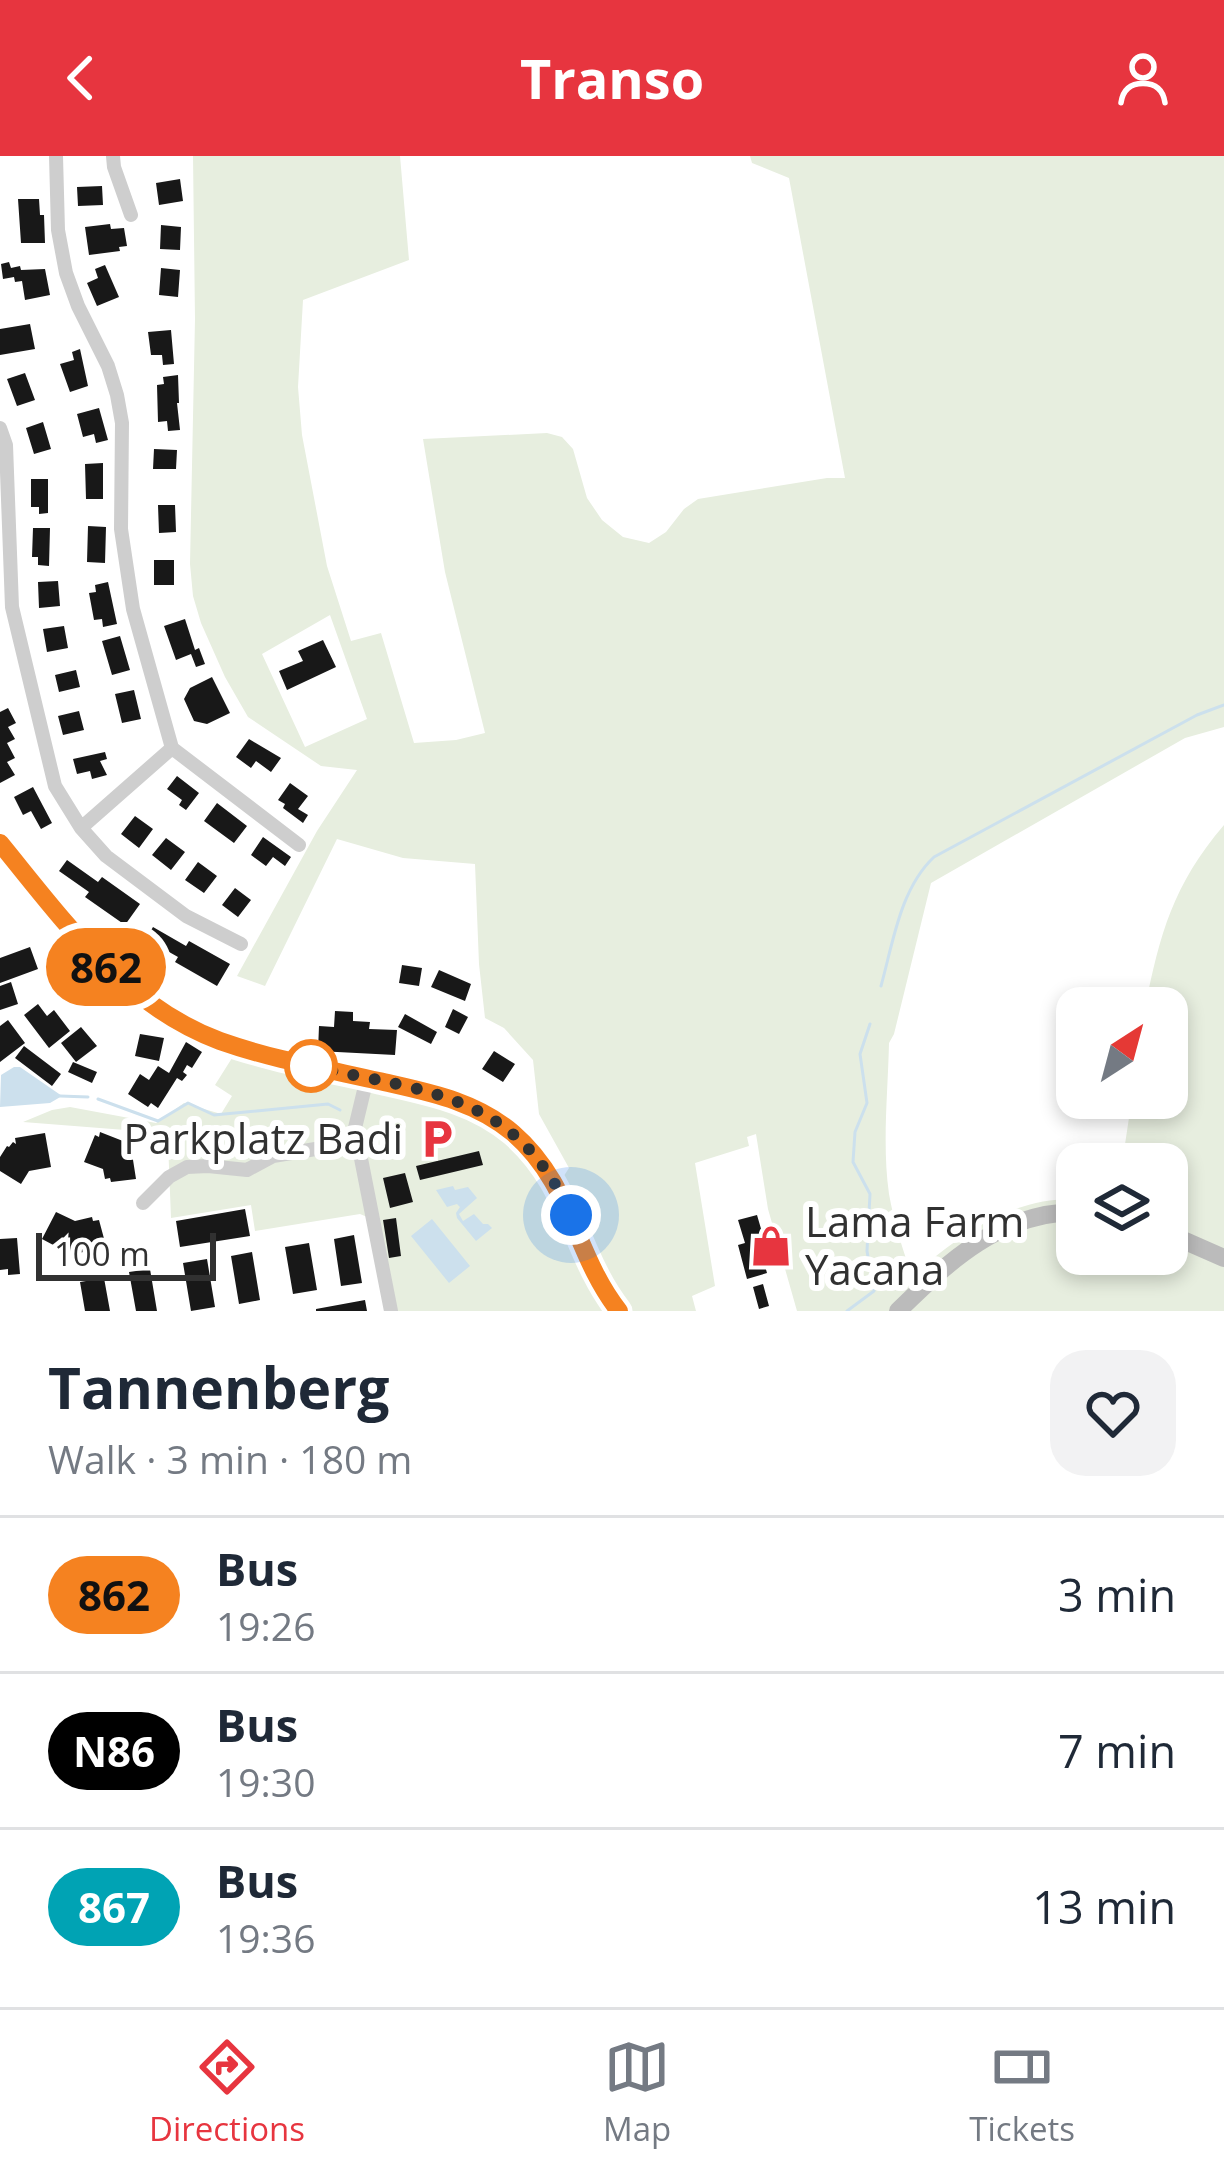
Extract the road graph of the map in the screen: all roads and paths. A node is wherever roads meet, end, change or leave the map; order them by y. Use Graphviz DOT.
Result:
graph roads {
  1 [pos="56,156"];
  2 [pos="113,156"];
  3 [pos="131,215"];
  4 [pos="0,428"];
  5 [pos="6,610"];
  6 [pos="172,748"];
  7 [pos="81,828"];
  8 [pos="0,843"];
  9 [pos="299,844"];
  10 [pos="242,944"];
  11 [pos="367,1078"];
  12 [pos="358,1142"];
  13 [pos="142,1204"];
  14 [pos="1056,1214"];
  15 [pos="1188,1242"];
  16 [pos="1224,1258"];
  17 [pos="392,1311"];
  18 [pos="619,1311"];
  19 [pos="898,1311"];
  1 -- 6 [label="street"];
  2 -- 3 [label="street"];
  4 -- 5 [label="street"];
  5 -- 7 [label="street"];
  6 -- 7 [label="street"];
  6 -- 9 [label="street"];
  7 -- 10 [label="street"];
  8 -- 11 [label="main road"];
  11 -- 12 [label="street"];
  11 -- 18 [label="main road"];
  12 -- 13 [label="street"];
  12 -- 17 [label="street"];
  14 -- 19 [label="main road"];
  15 -- 16 [label="main road"];
}
